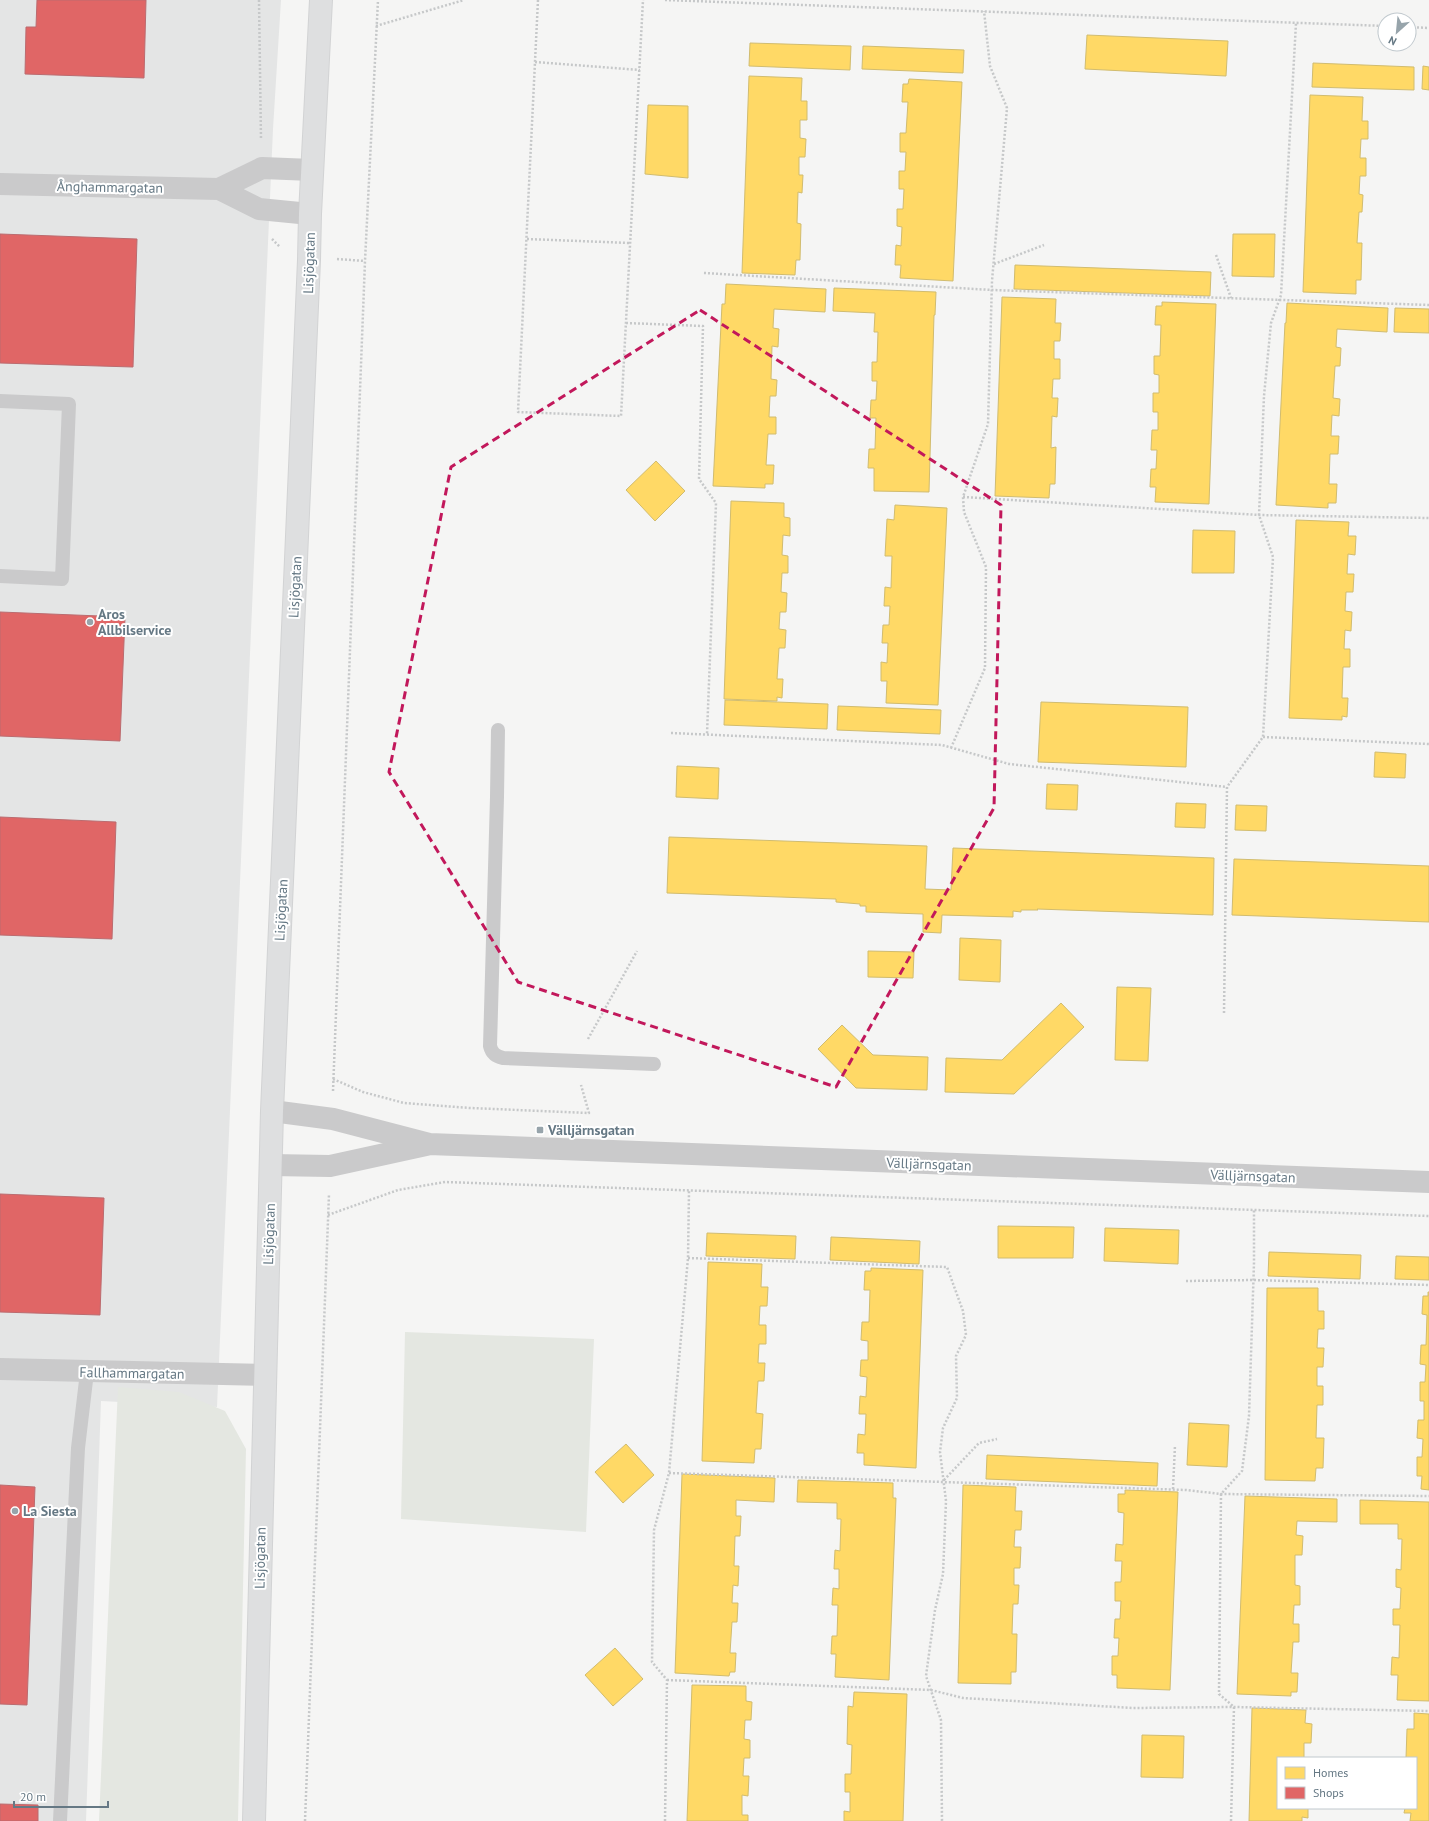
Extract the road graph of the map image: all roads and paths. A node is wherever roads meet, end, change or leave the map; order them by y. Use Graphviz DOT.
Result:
graph roads {
  1 [pos="259,0"];
  2 [pos="321,0"];
  3 [pos="378,0"];
  4 [pos="464,0"];
  5 [pos="538,0"];
  6 [pos="643,0"];
  7 [pos="665,0"];
  8 [pos="984,11"];
  9 [pos="1296,23"];
  10 [pos="376,26"];
  11 [pos="1377,26"];
  12 [pos="1417,27"];
  13 [pos="1429,28"];
  14 [pos="535,62"];
  15 [pos="640,70"];
  16 [pos="262,168"];
  17 [pos="312,170"];
  18 [pos="0,184"];
  19 [pos="219,189"];
  20 [pos="310,214"];
  21 [pos="527,239"];
  22 [pos="630,243"];
  23 [pos="1044,244"];
  24 [pos="1216,255"];
  25 [pos="994,264"];
  26 [pos="704,273"];
  27 [pos="992,290"];
  28 [pos="1231,298"];
  29 [pos="1279,299"];
  30 [pos="1429,305"];
  31 [pos="626,323"];
  32 [pos="0,401"];
  33 [pos="964,496"];
  34 [pos="1259,515"];
  35 [pos="1429,518"];
  36 [pos="0,576"];
  37 [pos="498,730"];
  38 [pos="672,733"];
  39 [pos="707,734"];
  40 [pos="1263,737"];
  41 [pos="1429,744"];
  42 [pos="951,748"];
  43 [pos="1227,787"];
  44 [pos="1224,1013"];
  45 [pos="654,1064"];
  46 [pos="272,1111"];
  47 [pos="333,1119"];
  48 [pos="429,1144"];
  49 [pos="271,1165"];
  50 [pos="330,1166"];
  51 [pos="1429,1182"];
  52 [pos="689,1191"];
  53 [pos="1254,1210"];
  54 [pos="328,1215"];
  55 [pos="1429,1216"];
  56 [pos="688,1258"];
  57 [pos="1253,1280"];
  58 [pos="1186,1281"];
  59 [pos="1429,1285"];
  60 [pos="0,1369"];
  61 [pos="87,1372"];
  62 [pos="264,1375"];
  63 [pos="997,1439"];
  64 [pos="1175,1445"];
  65 [pos="669,1473"];
  66 [pos="944,1481"];
  67 [pos="1173,1490"];
  68 [pos="1221,1494"];
  69 [pos="1429,1496"];
  70 [pos="667,1680"];
  71 [pos="931,1690"];
  72 [pos="1234,1707"];
  73 [pos="1429,1711"];
  74 [pos="60,1821"];
  75 [pos="254,1821"];
  76 [pos="305,1821"];
  77 [pos="665,1821"];
  78 [pos="942,1821"];
  79 [pos="1230,1821"];
  1 -- 16 [label="path"];
  2 -- 17 [label="street, Lisjögatan"];
  3 -- 10 [label="path"];
  4 -- 10 [label="path"];
  5 -- 14 [label="path"];
  6 -- 15 [label="path"];
  7 -- 8 [label="path"];
  8 -- 9 [label="path"];
  8 -- 25 [label="path"];
  9 -- 11 [label="path"];
  9 -- 29 [label="path"];
  10 -- 47 [label="path"];
  12 -- 13 [label="path"];
  14 -- 15 [label="path"];
  14 -- 21 [label="path"];
  15 -- 22 [label="path"];
  16 -- 17 [label="street, Ånghammargatan"];
  16 -- 19 [label="street, Ånghammargatan"];
  17 -- 20 [label="street, Lisjögatan"];
  18 -- 19 [label="street, Ånghammargatan"];
  19 -- 20 [label="street, Ånghammargatan"];
  20 -- 46 [label="street, Lisjögatan"];
  21 -- 22 [label="path"];
  21 -- 31 [label="path"];
  22 -- 31 [label="path"];
  23 -- 25 [label="path"];
  24 -- 28 [label="path"];
  25 -- 27 [label="path"];
  26 -- 27 [label="path"];
  27 -- 28 [label="path"];
  27 -- 33 [label="path"];
  28 -- 29 [label="path"];
  29 -- 30 [label="path"];
  29 -- 34 [label="path"];
  31 -- 39 [label="path"];
  32 -- 36 [label="lane"];
  33 -- 34 [label="path"];
  33 -- 42 [label="path"];
  34 -- 35 [label="path"];
  34 -- 40 [label="path"];
  37 -- 45 [label="lane"];
  38 -- 39 [label="path"];
  39 -- 42 [label="path"];
  40 -- 41 [label="path"];
  40 -- 43 [label="path"];
  42 -- 43 [label="path"];
  43 -- 44 [label="path"];
  46 -- 47 [label="street, Välljärnsgatan"];
  46 -- 49 [label="street, Lisjögatan"];
  47 -- 48 [label="street, Välljärnsgatan"];
  48 -- 50 [label="street, Välljärnsgatan"];
  48 -- 51 [label="street, Välljärnsgatan"];
  49 -- 50 [label="street, Välljärnsgatan"];
  49 -- 62 [label="street, Lisjögatan"];
  50 -- 54 [label="path"];
  52 -- 53 [label="path"];
  52 -- 54 [label="path"];
  52 -- 56 [label="path"];
  53 -- 55 [label="path"];
  53 -- 57 [label="path"];
  54 -- 76 [label="path"];
  56 -- 65 [label="path"];
  56 -- 66 [label="path"];
  57 -- 58 [label="path"];
  57 -- 59 [label="path"];
  57 -- 68 [label="path"];
  60 -- 61 [label="street, Fallhammargatan"];
  61 -- 62 [label="street, Fallhammargatan"];
  61 -- 74 [label="lane"];
  62 -- 75 [label="street, Lisjögatan"];
  63 -- 66 [label="path"];
  64 -- 67 [label="path"];
  65 -- 66 [label="path"];
  65 -- 70 [label="path"];
  66 -- 67 [label="path"];
  66 -- 71 [label="path"];
  67 -- 68 [label="path"];
  68 -- 69 [label="path"];
  68 -- 72 [label="path"];
  70 -- 71 [label="path"];
  70 -- 77 [label="path"];
  71 -- 72 [label="path"];
  71 -- 78 [label="path"];
  72 -- 73 [label="path"];
  72 -- 79 [label="path"];
}
